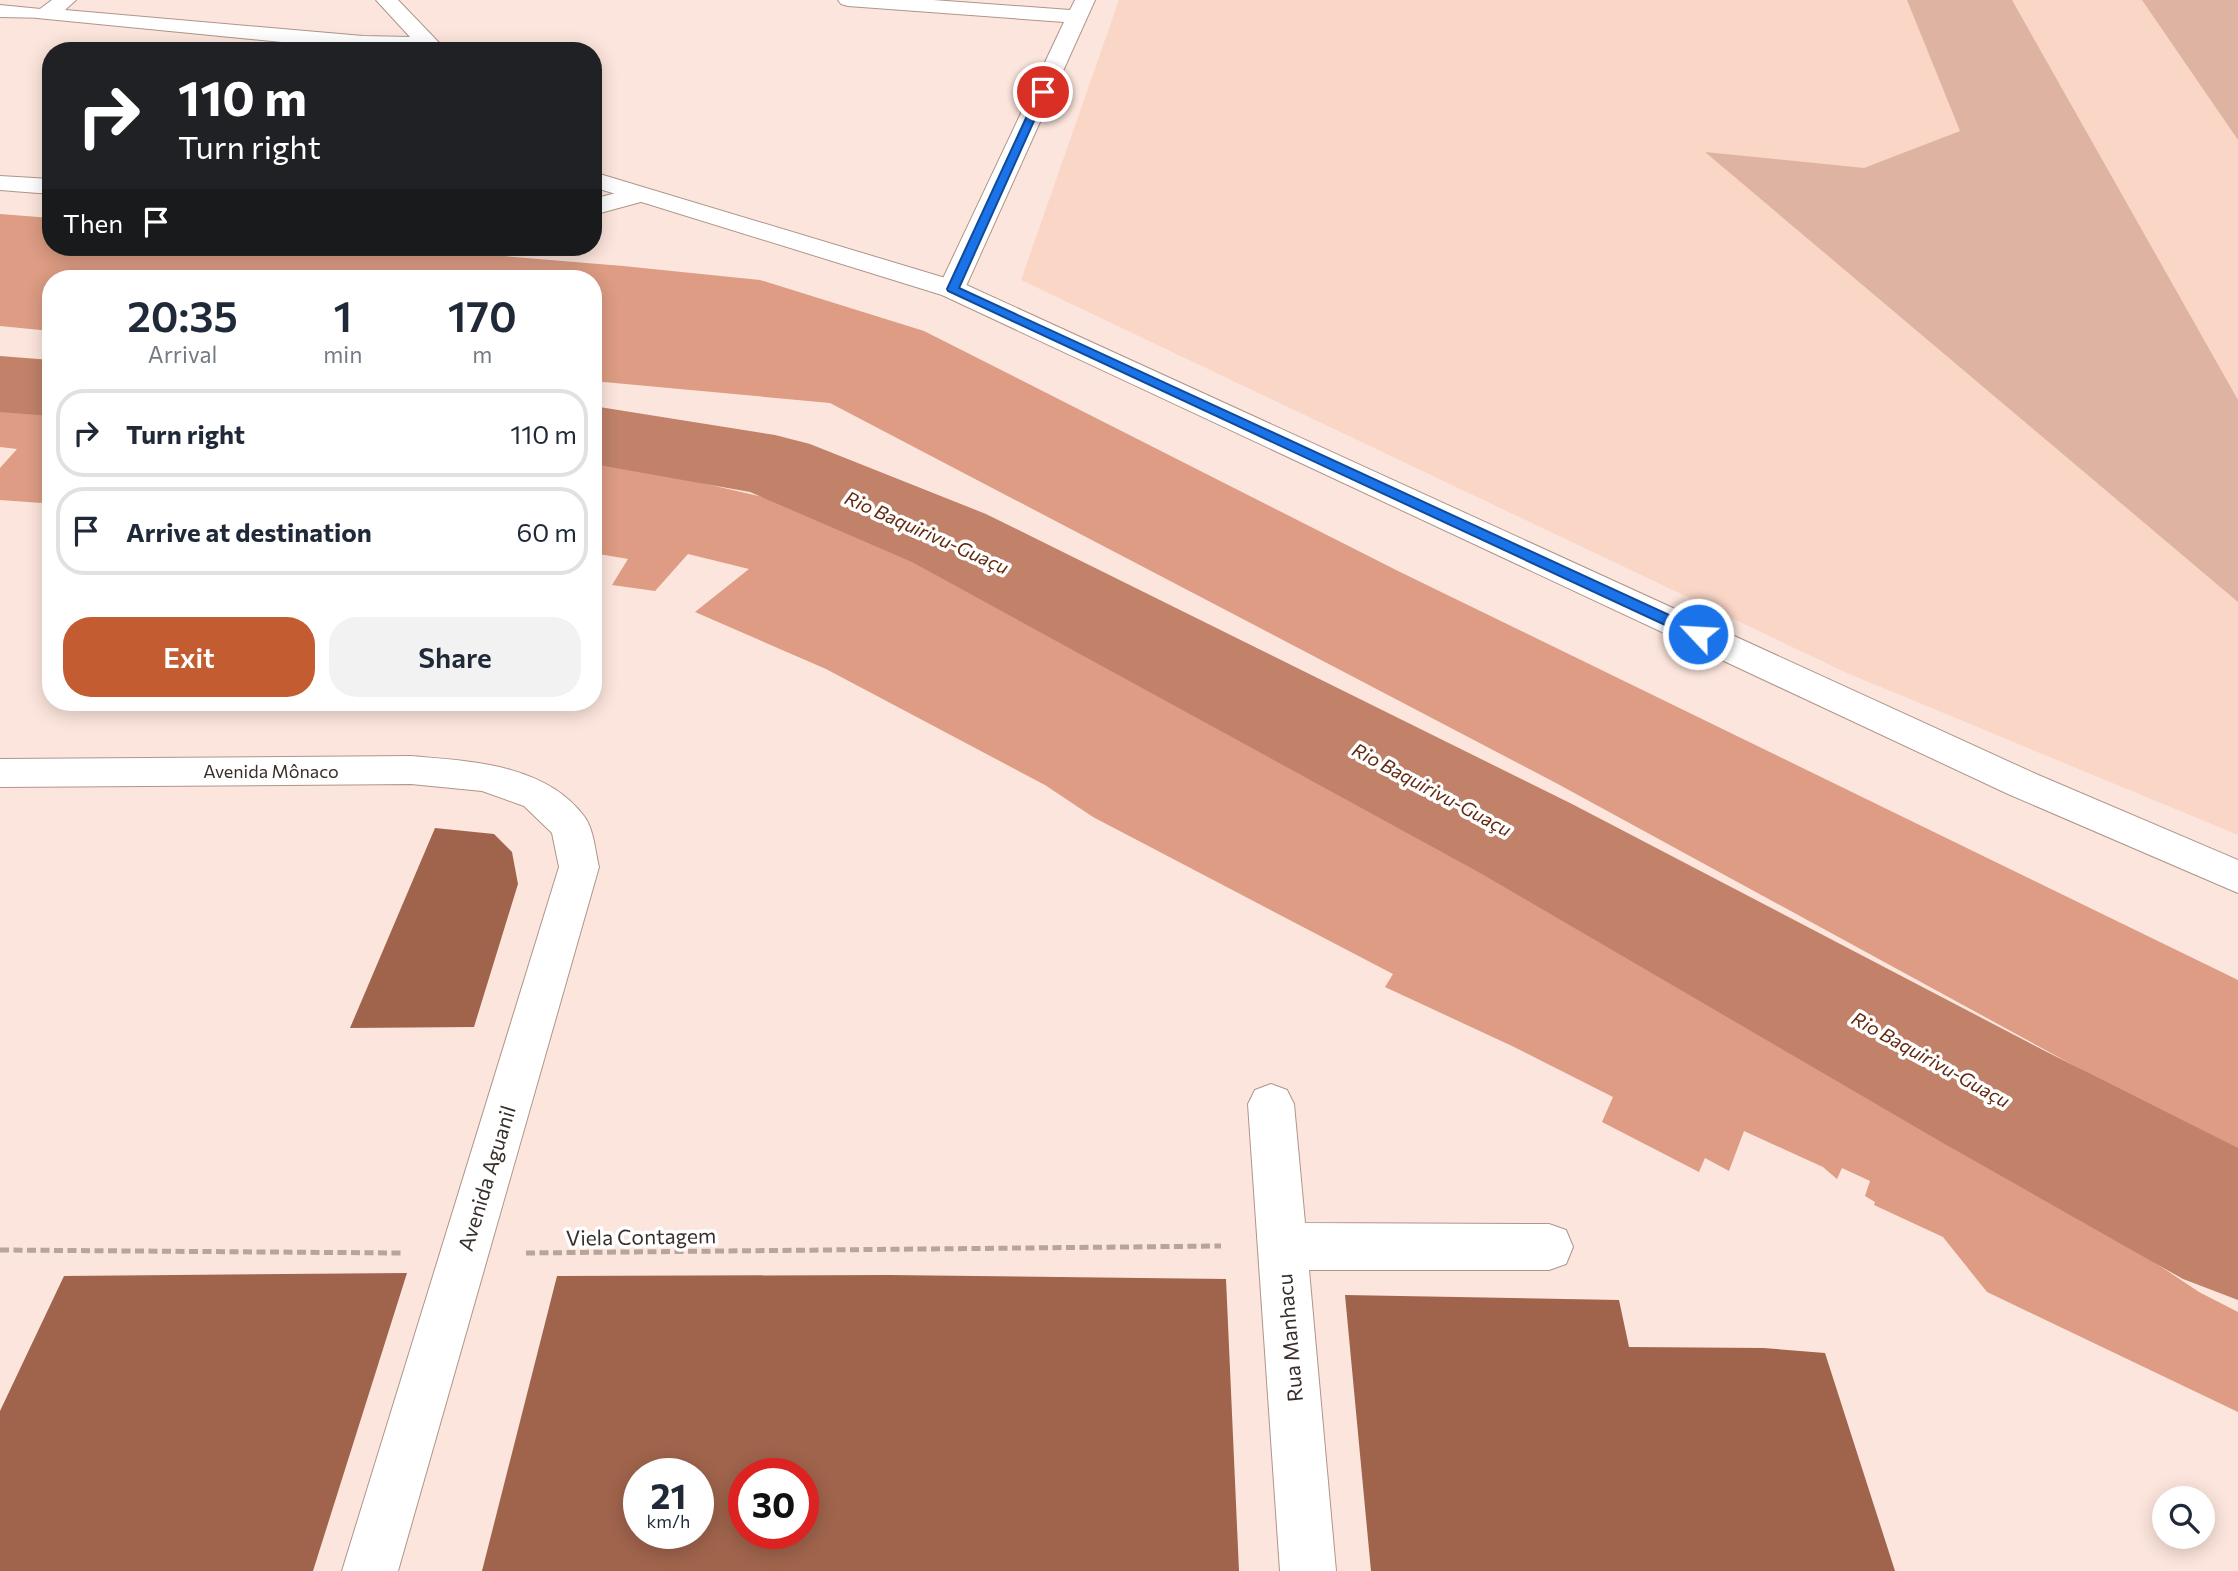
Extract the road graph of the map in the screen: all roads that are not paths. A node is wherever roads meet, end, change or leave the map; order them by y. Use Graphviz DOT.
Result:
graph roads {
  1 [pos="66,0"];
  2 [pos="386,0"];
  3 [pos="848,0"];
  4 [pos="1081,9"];
  5 [pos="0,11"];
  6 [pos="44,14"];
  7 [pos="349,42"];
  8 [pos="427,42"];
  9 [pos="602,182"];
  10 [pos="0,183"];
  11 [pos="42,186"];
  12 [pos="639,195"];
  13 [pos="602,205"];
  14 [pos="952,289"];
  15 [pos="0,773"];
  16 [pos="538,796"];
  17 [pos="2238,877"];
  18 [pos="1271,1104"];
  19 [pos="1282,1246"];
  20 [pos="1549,1247"];
  21 [pos="370,1571"];
  22 [pos="1308,1571"];
  1 -- 6 [label="street"];
  2 -- 8 [label="street"];
  3 -- 4 [label="street"];
  4 -- 14 [label="street"];
  5 -- 6 [label="street"];
  6 -- 7 [label="street"];
  9 -- 12 [label="street"];
  10 -- 11 [label="street"];
  12 -- 13 [label="street"];
  12 -- 14 [label="street"];
  14 -- 17 [label="street"];
  15 -- 16 [label="street, Avenida Mônaco"];
  16 -- 21 [label="street, Avenida Aguanil"];
  18 -- 19 [label="street, Rua Manhacu"];
  19 -- 20 [label="street"];
  19 -- 22 [label="street, Rua Manhacu"];
}
